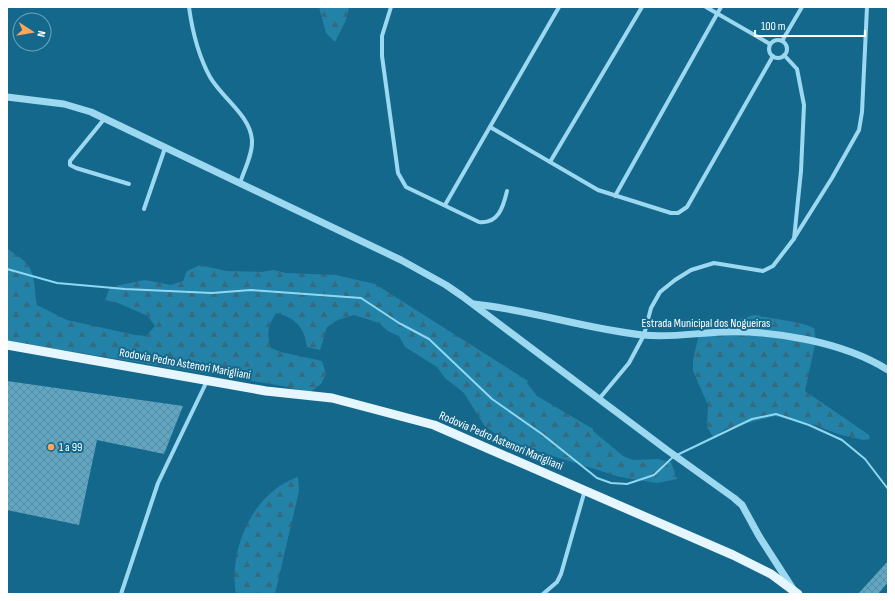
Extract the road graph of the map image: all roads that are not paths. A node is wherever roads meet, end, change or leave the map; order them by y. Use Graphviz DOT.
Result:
graph roads {
  1 [pos="189,7"];
  2 [pos="391,7"];
  3 [pos="559,7"];
  4 [pos="642,7"];
  5 [pos="706,7"];
  6 [pos="721,7"];
  7 [pos="802,7"];
  8 [pos="867,7"];
  9 [pos="718,14"];
  10 [pos="782,41"];
  11 [pos="770,44"];
  12 [pos="784,55"];
  13 [pos="773,56"];
  14 [pos="7,97"];
  15 [pos="105,118"];
  16 [pos="490,127"];
  17 [pos="165,148"];
  18 [pos="550,162"];
  19 [pos="240,183"];
  20 [pos="129,184"];
  21 [pos="507,191"];
  22 [pos="615,196"];
  23 [pos="445,205"];
  24 [pos="144,209"];
  25 [pos="793,240"];
  26 [pos="472,304"];
  27 [pos="644,335"];
  28 [pos="7,345"];
  29 [pos="888,370"];
  30 [pos="207,380"];
  31 [pos="599,400"];
  32 [pos="585,490"];
  33 [pos="796,593"];
  34 [pos="121,594"];
  35 [pos="543,594"];
  1 -- 19 [label="street"];
  2 -- 23 [label="street"];
  3 -- 16 [label="street"];
  4 -- 18 [label="street"];
  5 -- 9 [label="street"];
  6 -- 9 [label="street"];
  7 -- 10 [label="street"];
  8 -- 25 [label="street"];
  9 -- 11 [label="street"];
  9 -- 22 [label="street"];
  10 -- 11 [label="street"];
  10 -- 12 [label="street"];
  11 -- 13 [label="street"];
  12 -- 13 [label="street"];
  12 -- 25 [label="street"];
  13 -- 22 [label="street"];
  14 -- 15 [label="street"];
  15 -- 17 [label="street"];
  15 -- 20 [label="street"];
  16 -- 18 [label="street"];
  16 -- 23 [label="street"];
  17 -- 19 [label="street"];
  17 -- 24 [label="street"];
  18 -- 22 [label="street"];
  19 -- 26 [label="street"];
  21 -- 23 [label="street"];
  25 -- 27 [label="street"];
  26 -- 27 [label="street, Estrada Municipal dos Nogueiras"];
  26 -- 31 [label="street"];
  27 -- 29 [label="street, Estrada Municipal dos Nogueiras"];
  27 -- 31 [label="street"];
  28 -- 30 [label="main road, Rodovia Pedro Astenori Marigliani"];
  30 -- 32 [label="main road, Rodovia Pedro Astenori Marigliani"];
  30 -- 34 [label="street"];
  31 -- 33 [label="street"];
  32 -- 33 [label="main road, Rodovia Pedro Astenori Marigliani"];
  32 -- 35 [label="street"];
}
